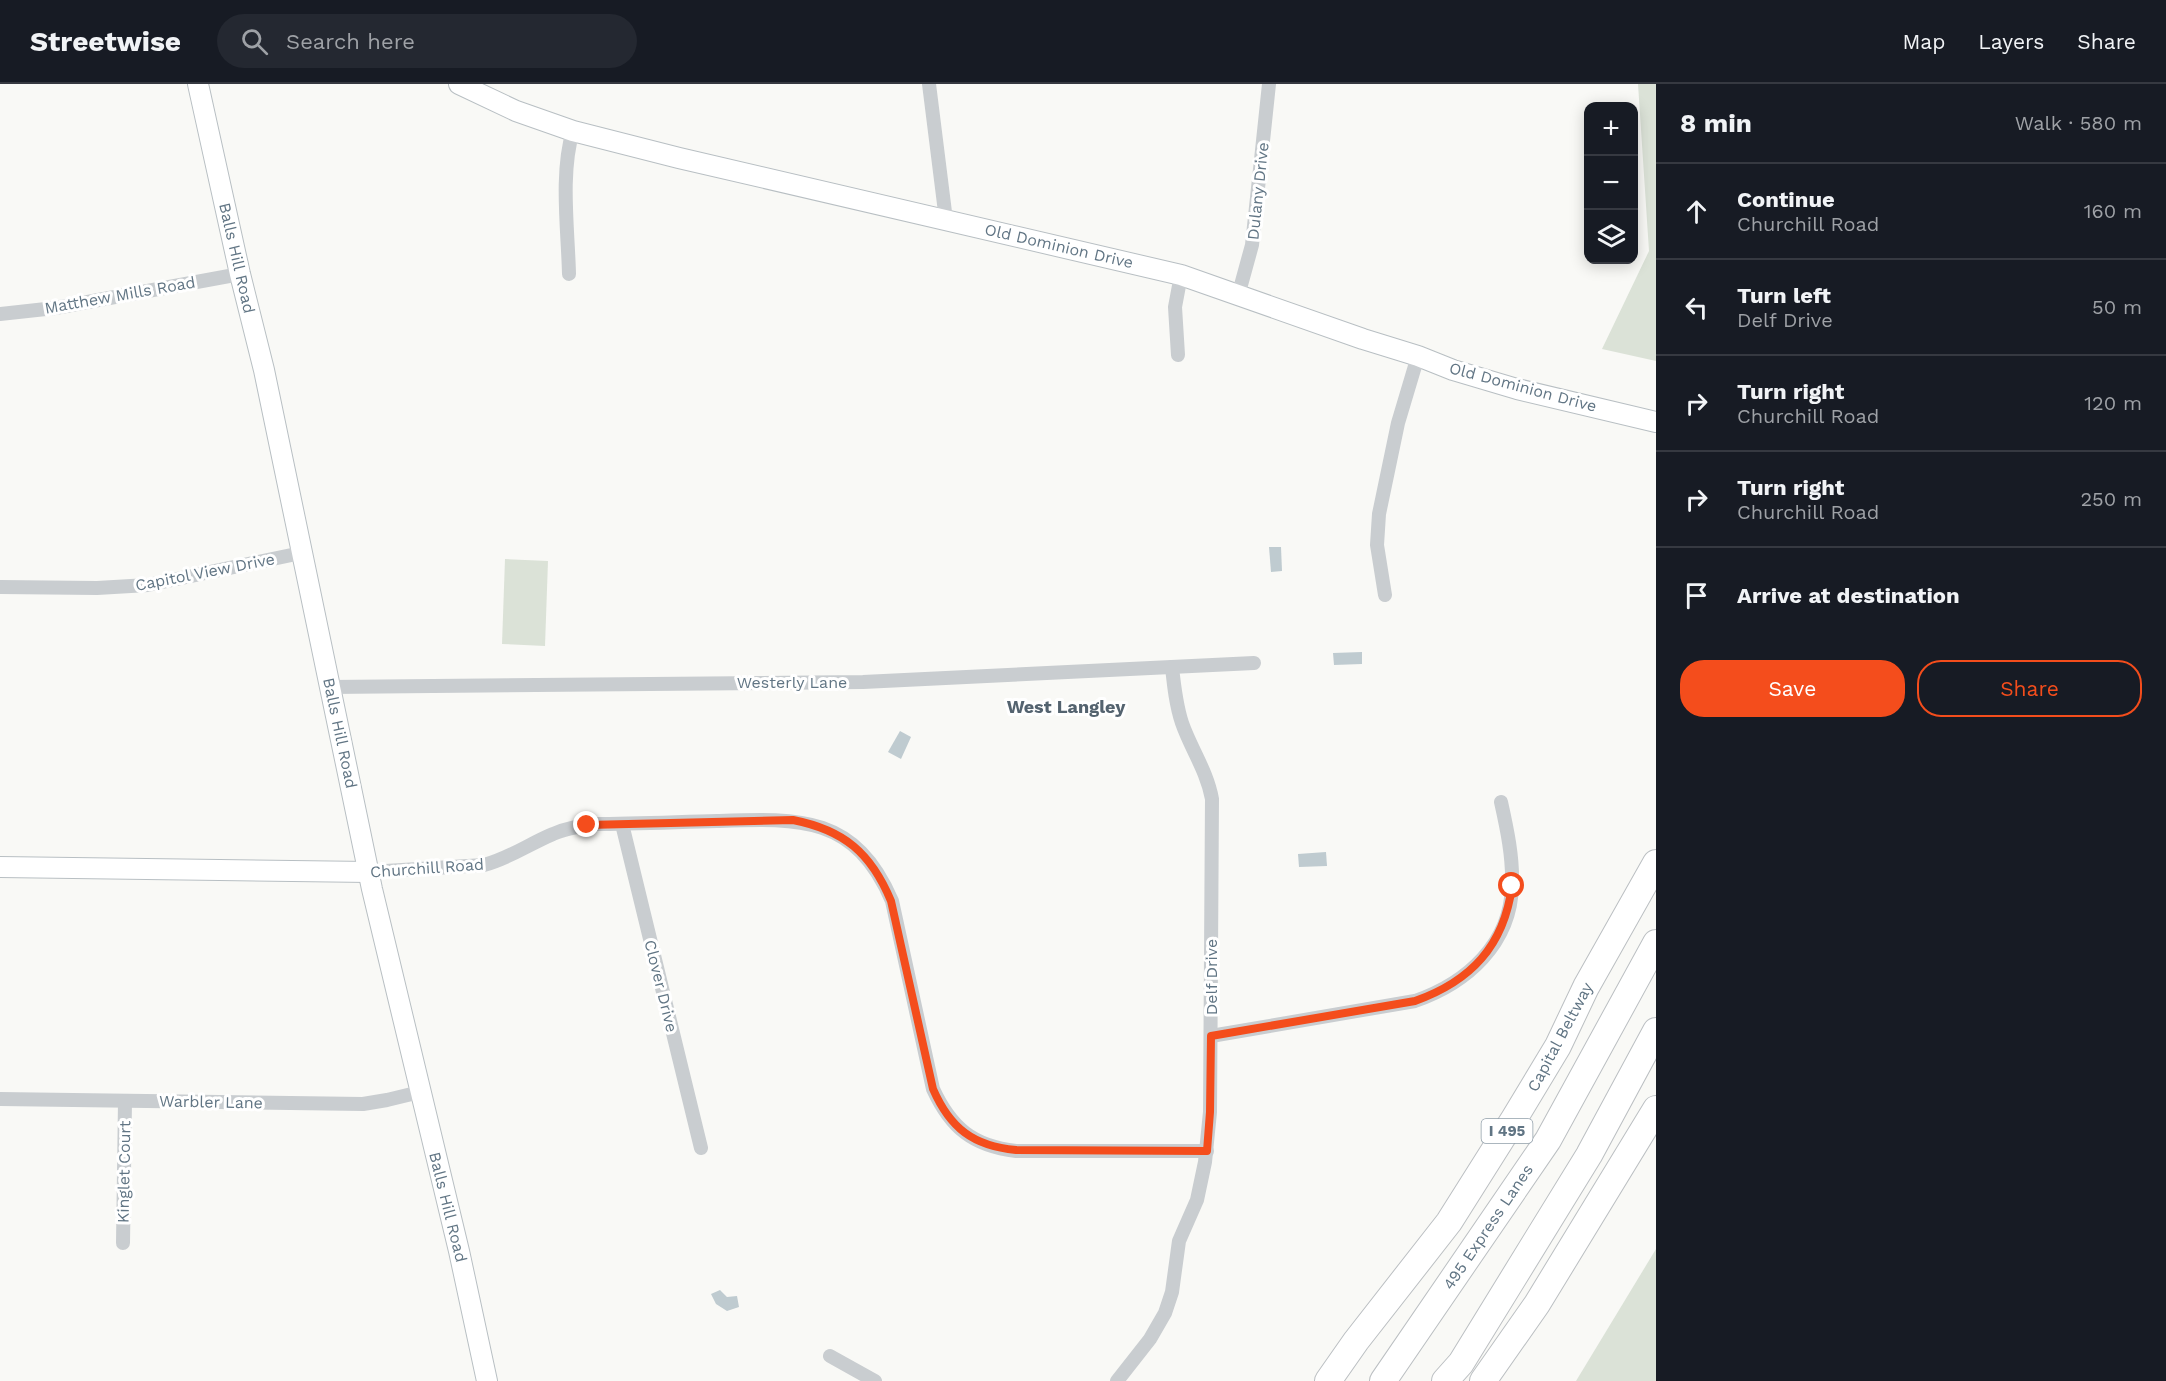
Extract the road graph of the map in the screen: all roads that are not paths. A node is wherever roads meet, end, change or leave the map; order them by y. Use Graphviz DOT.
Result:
graph roads {
  1 [pos="198,84"];
  2 [pos="459,84"];
  3 [pos="929,84"];
  4 [pos="1269,84"];
  5 [pos="573,131"];
  6 [pos="946,220"];
  7 [pos="240,274"];
  8 [pos="569,274"];
  9 [pos="1181,275"];
  10 [pos="1238,296"];
  11 [pos="0,314"];
  12 [pos="1178,355"];
  13 [pos="1418,356"];
  14 [pos="1656,422"];
  15 [pos="301,554"];
  16 [pos="0,587"];
  17 [pos="1385,595"];
  18 [pos="1254,663"];
  19 [pos="1172,667"];
  20 [pos="330,687"];
  21 [pos="1501,802"];
  22 [pos="622,824"];
  23 [pos="1656,862"];
  24 [pos="0,867"];
  25 [pos="369,872"];
  26 [pos="1656,943"];
  27 [pos="1656,1031"];
  28 [pos="1211,1036"];
  29 [pos="420,1092"];
  30 [pos="0,1099"];
  31 [pos="124,1101"];
  32 [pos="1656,1109"];
  33 [pos="701,1148"];
  34 [pos="1207,1151"];
  35 [pos="123,1243"];
  36 [pos="830,1356"];
  37 [pos="487,1381"];
  38 [pos="875,1381"];
  39 [pos="1117,1381"];
  40 [pos="1328,1381"];
  41 [pos="1383,1381"];
  42 [pos="1445,1381"];
  43 [pos="1483,1381"];
  1 -- 7 [label="street, Balls Hill Road"];
  2 -- 5 [label="street, Old Dominion Drive"];
  3 -- 6 [label="street"];
  4 -- 10 [label="street, Dulany Drive"];
  5 -- 6 [label="street, Old Dominion Drive"];
  5 -- 8 [label="street"];
  6 -- 9 [label="street, Old Dominion Drive"];
  7 -- 11 [label="street, Matthew Mills Road"];
  7 -- 15 [label="street, Balls Hill Road"];
  9 -- 10 [label="street, Old Dominion Drive"];
  9 -- 12 [label="street"];
  10 -- 13 [label="street, Old Dominion Drive"];
  13 -- 14 [label="street, Old Dominion Drive"];
  13 -- 17 [label="street"];
  15 -- 16 [label="street, Capitol View Drive"];
  15 -- 20 [label="street, Balls Hill Road"];
  18 -- 19 [label="street, Westerly Lane"];
  19 -- 20 [label="street, Westerly Lane"];
  19 -- 28 [label="street, Delf Drive"];
  20 -- 25 [label="street, Balls Hill Road"];
  21 -- 28 [label="street"];
  22 -- 25 [label="street, Churchill Road"];
  22 -- 33 [label="street, Clover Drive"];
  22 -- 34 [label="street, Churchill Road"];
  23 -- 40 [label="highway, Capital Beltway / I 495"];
  24 -- 25 [label="street, Churchill Road"];
  25 -- 29 [label="street, Balls Hill Road"];
  26 -- 41 [label="highway, 495 Express Lanes"];
  27 -- 42 [label="highway"];
  28 -- 34 [label="street, Delf Drive"];
  29 -- 31 [label="street, Warbler Lane"];
  29 -- 37 [label="street, Balls Hill Road"];
  30 -- 31 [label="street, Warbler Lane"];
  31 -- 35 [label="street, Kinglet Court"];
  32 -- 43 [label="highway"];
  34 -- 39 [label="street, Delf Drive"];
  36 -- 38 [label="street"];
}
